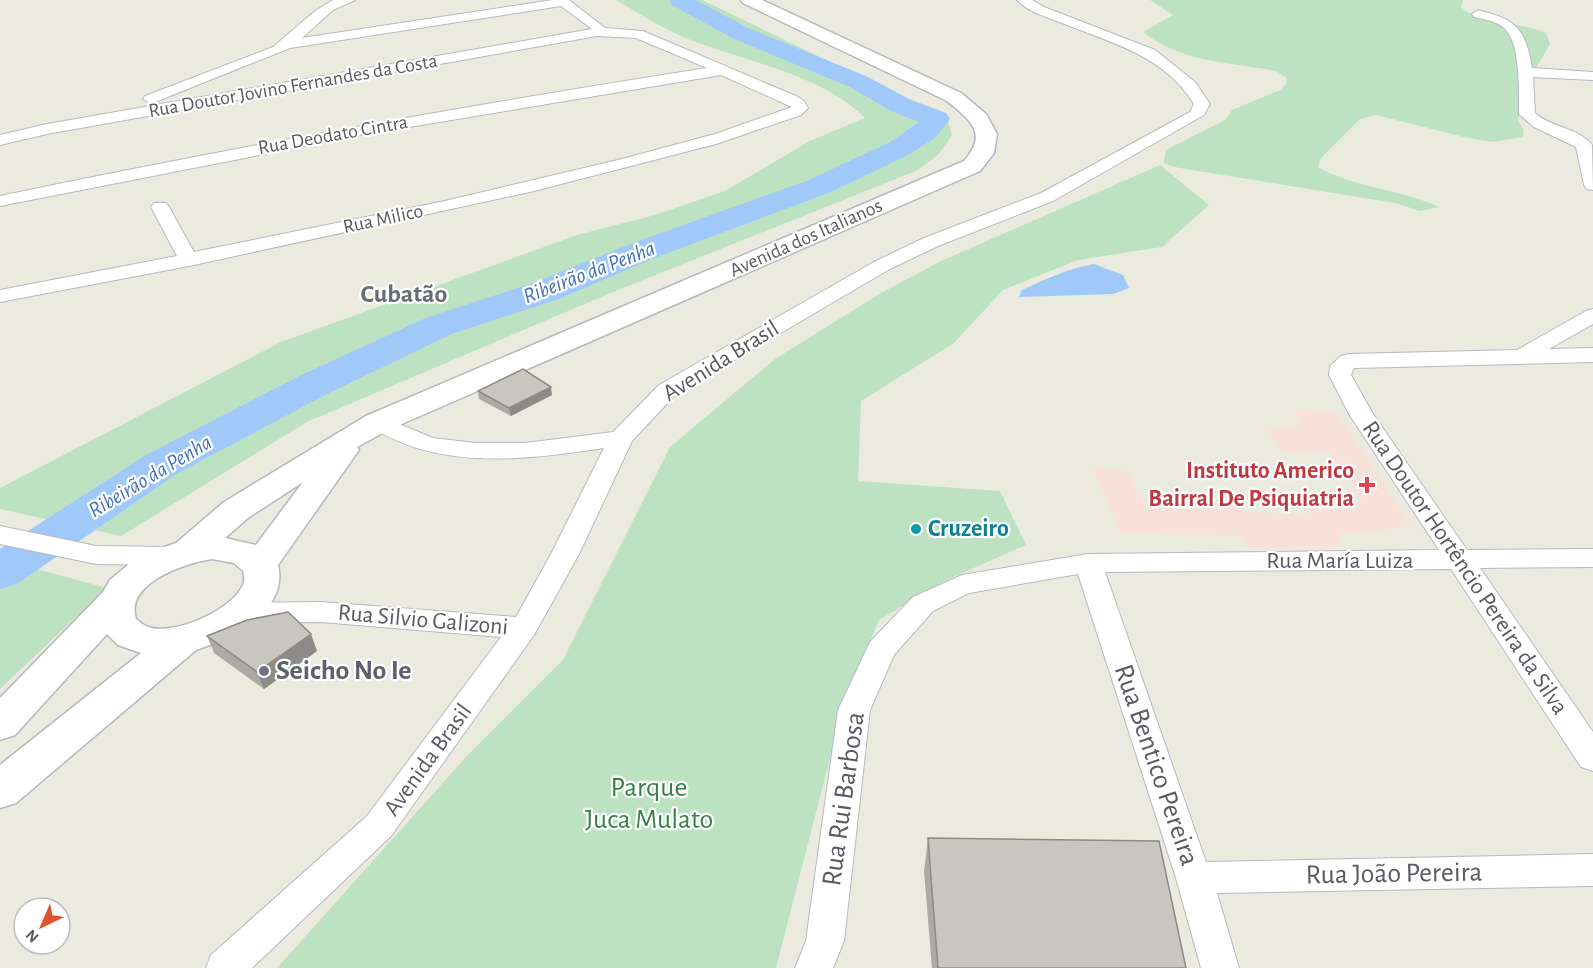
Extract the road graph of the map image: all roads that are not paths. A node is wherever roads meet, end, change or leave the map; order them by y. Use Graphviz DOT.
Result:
graph roads {
  1 [pos="349,0"];
  2 [pos="749,0"];
  3 [pos="1023,0"];
  4 [pos="562,1"];
  5 [pos="1478,14"];
  6 [pos="591,33"];
  7 [pos="290,44"];
  8 [pos="724,70"];
  9 [pos="1527,72"];
  10 [pos="1593,76"];
  11 [pos="96,120"];
  12 [pos="0,140"];
  13 [pos="1593,184"];
  14 [pos="0,201"];
  15 [pos="160,207"];
  16 [pos="189,260"];
  17 [pos="0,296"];
  18 [pos="1593,315"];
  19 [pos="1593,355"];
  20 [pos="1520,357"];
  21 [pos="365,430"];
  22 [pos="621,438"];
  23 [pos="1,535"];
  24 [pos="85,553"];
  25 [pos="180,553"];
  26 [pos="1593,558"];
  27 [pos="1460,561"];
  28 [pos="1088,563"];
  29 [pos="255,588"];
  30 [pos="124,590"];
  31 [pos="524,628"];
  32 [pos="182,641"];
  33 [pos="0,724"];
  34 [pos="1593,758"];
  35 [pos="0,790"];
  36 [pos="1593,870"];
  37 [pos="1194,878"];
  38 [pos="225,968"];
  39 [pos="813,968"];
  40 [pos="1220,968"];
  1 -- 7 [label="street"];
  2 -- 21 [label="main road, Avenida dos Italianos"];
  3 -- 22 [label="street, Avenida Brasil"];
  4 -- 6 [label="street"];
  4 -- 7 [label="street"];
  5 -- 9 [label="street"];
  6 -- 8 [label="street, Rua Doutor Jovino Fernandes da Costa"];
  6 -- 11 [label="street, Rua Doutor Jovino Fernandes da Costa"];
  7 -- 11 [label="street"];
  8 -- 14 [label="street, Rua Deodato Cintra"];
  8 -- 16 [label="street, Rua Milico"];
  9 -- 10 [label="street"];
  9 -- 13 [label="street"];
  11 -- 12 [label="street, Rua Doutor Jovino Fernandes da Costa"];
  15 -- 16 [label="street"];
  16 -- 17 [label="street, Rua Milico"];
  18 -- 20 [label="street"];
  19 -- 20 [label="street"];
  20 -- 27 [label="street, Rua Doutor Hortêncio Pereira da Silva"];
  21 -- 22 [label="street"];
  21 -- 25 [label="main road, Avenida dos Italianos"];
  21 -- 29 [label="main road"];
  22 -- 31 [label="street, Avenida Brasil"];
  23 -- 24 [label="street"];
  24 -- 25 [label="street"];
  24 -- 30 [label="street"];
  25 -- 29 [label="main road"];
  25 -- 30 [label="main road, Avenida dos Italianos"];
  26 -- 27 [label="street, Rua María Luiza"];
  27 -- 28 [label="street, Rua María Luiza"];
  27 -- 34 [label="street, Rua Doutor Hortêncio Pereira da Silva"];
  28 -- 37 [label="street, Rua Bentico Pereira"];
  28 -- 39 [label="street, Rua Rui Barbosa"];
  29 -- 31 [label="street, Rua Silvio Galizoni"];
  29 -- 32 [label="main road"];
  30 -- 32 [label="main road"];
  30 -- 33 [label="main road"];
  31 -- 38 [label="street, Avenida Brasil"];
  32 -- 35 [label="main road"];
  36 -- 37 [label="street, Rua João Pereira"];
  37 -- 40 [label="street, Rua Bentico Pereira"];
}
